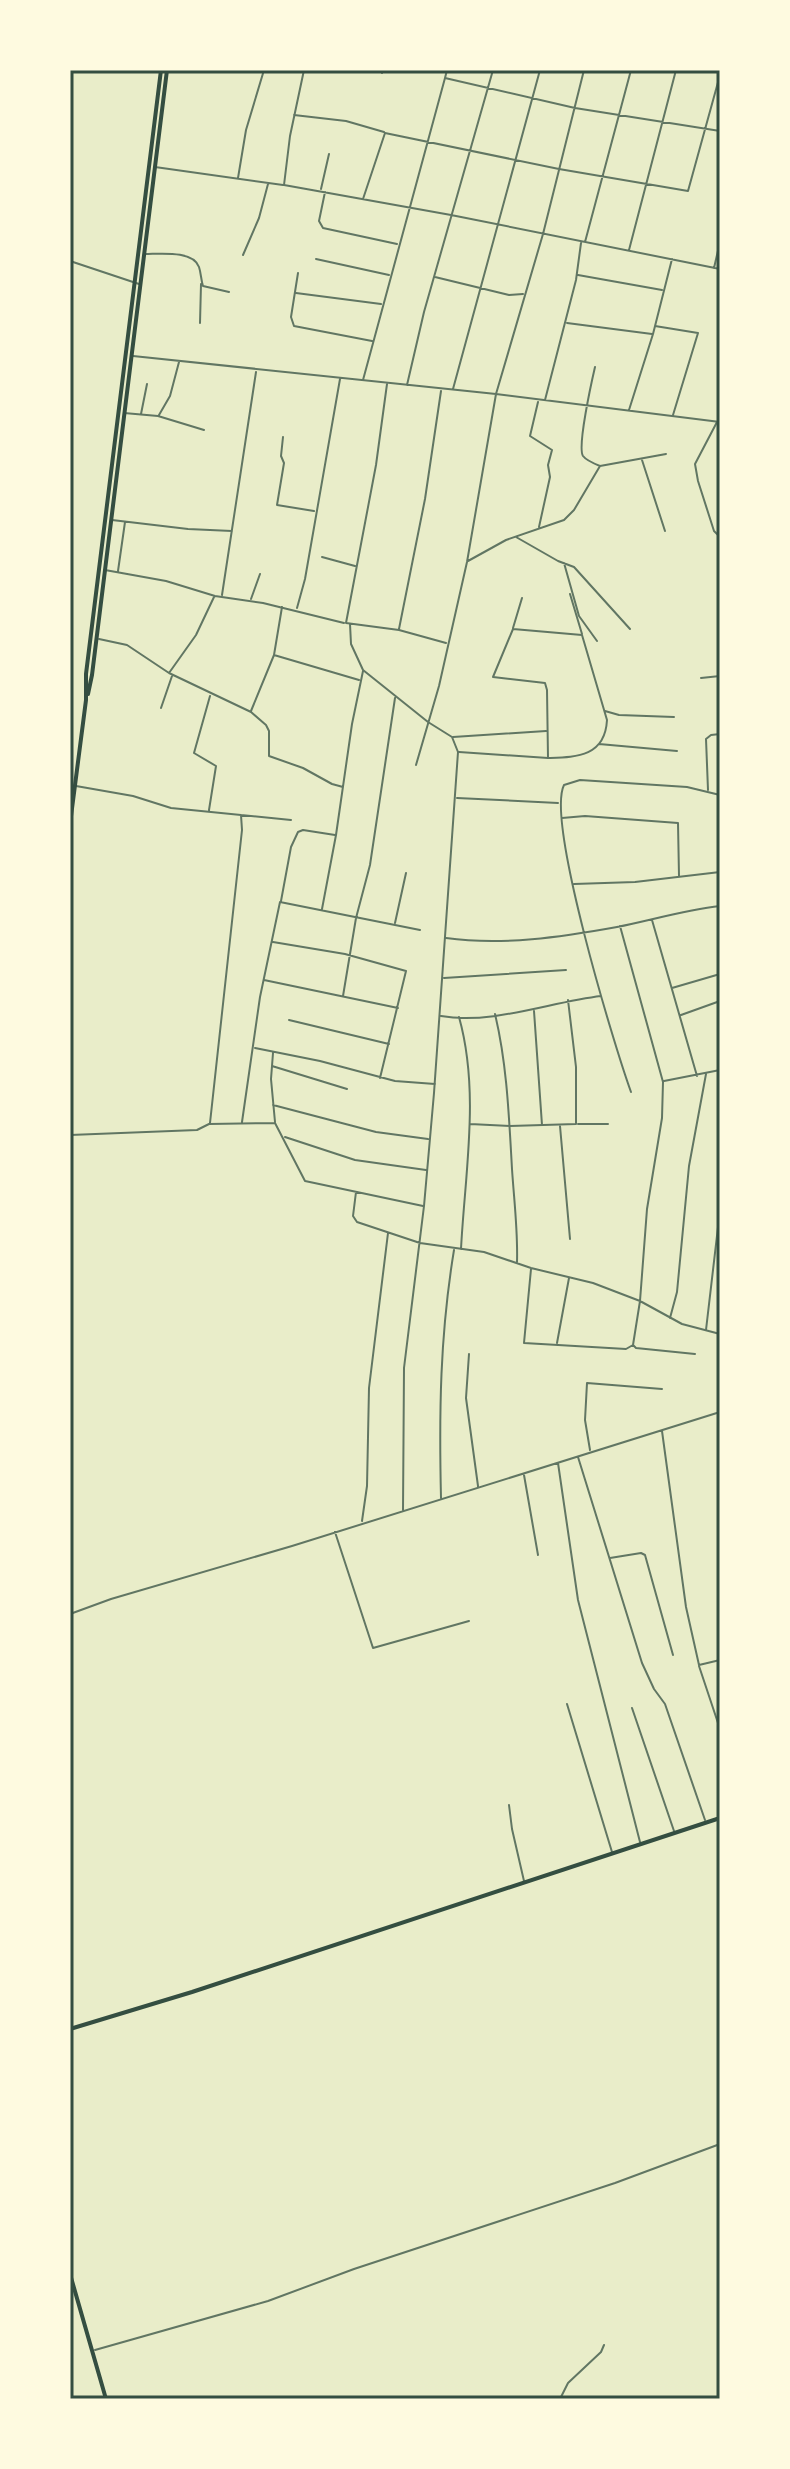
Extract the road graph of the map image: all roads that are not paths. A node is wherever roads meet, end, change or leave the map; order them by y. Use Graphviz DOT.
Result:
graph roads {
  1 [pos="164,70"];
  2 [pos="264,70"];
  3 [pos="304,70"];
  4 [pos="447,70"];
  5 [pos="493,70"];
  6 [pos="540,70"];
  7 [pos="584,70"];
  8 [pos="631,70"];
  9 [pos="676,70"];
  10 [pos="720,75"];
  11 [pos="445,78"];
  12 [pos="488,88"];
  13 [pos="532,98"];
  14 [pos="575,108"];
  15 [pos="294,115"];
  16 [pos="621,115"];
  17 [pos="662,122"];
  18 [pos="706,129"];
  19 [pos="720,131"];
  20 [pos="385,133"];
  21 [pos="429,141"];
  22 [pos="471,149"];
  23 [pos="329,154"];
  24 [pos="515,158"];
  25 [pos="155,167"];
  26 [pos="559,169"];
  27 [pos="603,175"];
  28 [pos="237,179"];
  29 [pos="269,183"];
  30 [pos="645,184"];
  31 [pos="284,185"];
  32 [pos="323,191"];
  33 [pos="363,199"];
  34 [pos="411,208"];
  35 [pos="451,215"];
  36 [pos="496,225"];
  37 [pos="145,227"];
  38 [pos="543,234"];
  39 [pos="584,242"];
  40 [pos="720,242"];
  41 [pos="398,244"];
  42 [pos="629,250"];
  43 [pos="144,254"];
  44 [pos="243,255"];
  45 [pos="672,258"];
  46 [pos="316,259"];
  47 [pos="70,261"];
  48 [pos="714,268"];
  49 [pos="720,269"];
  50 [pos="298,273"];
  51 [pos="390,275"];
  52 [pos="577,275"];
  53 [pos="434,277"];
  54 [pos="137,283"];
  55 [pos="201,283"];
  56 [pos="479,289"];
  57 [pos="664,290"];
  58 [pos="229,292"];
  59 [pos="294,293"];
  60 [pos="524,294"];
  61 [pos="383,304"];
  62 [pos="200,323"];
  63 [pos="565,323"];
  64 [pos="655,326"];
  65 [pos="653,334"];
  66 [pos="373,341"];
  67 [pos="132,356"];
  68 [pos="179,362"];
  69 [pos="595,367"];
  70 [pos="257,371"];
  71 [pos="340,378"];
  72 [pos="363,380"];
  73 [pos="147,384"];
  74 [pos="387,384"];
  75 [pos="407,385"];
  76 [pos="442,388"];
  77 [pos="452,390"];
  78 [pos="496,394"];
  79 [pos="539,399"];
  80 [pos="545,400"];
  81 [pos="587,405"];
  82 [pos="629,411"];
  83 [pos="122,412"];
  84 [pos="141,415"];
  85 [pos="158,416"];
  86 [pos="673,416"];
  87 [pos="718,422"];
  88 [pos="204,430"];
  89 [pos="283,437"];
  90 [pos="666,454"];
  91 [pos="642,459"];
  92 [pos="600,466"];
  93 [pos="315,511"];
  94 [pos="111,520"];
  95 [pos="125,520"];
  96 [pos="539,528"];
  97 [pos="232,531"];
  98 [pos="665,531"];
  99 [pos="720,534"];
  100 [pos="515,537"];
  101 [pos="322,557"];
  102 [pos="467,562"];
  103 [pos="564,563"];
  104 [pos="356,567"];
  105 [pos="102,570"];
  106 [pos="118,572"];
  107 [pos="260,574"];
  108 [pos="570,594"];
  109 [pos="215,596"];
  110 [pos="222,597"];
  111 [pos="522,598"];
  112 [pos="250,601"];
  113 [pos="282,607"];
  114 [pos="297,611"];
  115 [pos="348,623"];
  116 [pos="513,629"];
  117 [pos="630,629"];
  118 [pos="399,630"];
  119 [pos="582,635"];
  120 [pos="97,639"];
  121 [pos="597,641"];
  122 [pos="447,644"];
  123 [pos="274,655"];
  124 [pos="363,670"];
  125 [pos="171,674"];
  126 [pos="720,676"];
  127 [pos="701,678"];
  128 [pos="360,680"];
  129 [pos="211,694"];
  130 [pos="395,697"];
  131 [pos="86,700"];
  132 [pos="161,708"];
  133 [pos="605,711"];
  134 [pos="251,712"];
  135 [pos="674,717"];
  136 [pos="428,722"];
  137 [pos="546,731"];
  138 [pos="720,734"];
  139 [pos="452,737"];
  140 [pos="598,743"];
  141 [pos="677,751"];
  142 [pos="458,752"];
  143 [pos="548,758"];
  144 [pos="416,765"];
  145 [pos="75,786"];
  146 [pos="343,787"];
  147 [pos="708,791"];
  148 [pos="720,795"];
  149 [pos="456,798"];
  150 [pos="560,803"];
  151 [pos="209,811"];
  152 [pos="241,815"];
  153 [pos="561,818"];
  154 [pos="291,820"];
  155 [pos="70,824"];
  156 [pos="336,835"];
  157 [pos="720,872"];
  158 [pos="406,873"];
  159 [pos="679,876"];
  160 [pos="574,884"];
  161 [pos="280,902"];
  162 [pos="720,906"];
  163 [pos="322,912"];
  164 [pos="356,918"];
  165 [pos="652,919"];
  166 [pos="394,924"];
  167 [pos="620,926"];
  168 [pos="420,930"];
  169 [pos="584,932"];
  170 [pos="445,938"];
  171 [pos="272,941"];
  172 [pos="349,955"];
  173 [pos="566,970"];
  174 [pos="720,974"];
  175 [pos="443,978"];
  176 [pos="264,980"];
  177 [pos="672,988"];
  178 [pos="343,996"];
  179 [pos="602,996"];
  180 [pos="568,1000"];
  181 [pos="720,1001"];
  182 [pos="399,1008"];
  183 [pos="534,1010"];
  184 [pos="495,1014"];
  185 [pos="680,1015"];
  186 [pos="441,1016"];
  187 [pos="459,1017"];
  188 [pos="289,1020"];
  189 [pos="389,1044"];
  190 [pos="253,1048"];
  191 [pos="273,1052"];
  192 [pos="272,1066"];
  193 [pos="720,1070"];
  194 [pos="706,1074"];
  195 [pos="697,1076"];
  196 [pos="380,1078"];
  197 [pos="663,1082"];
  198 [pos="435,1084"];
  199 [pos="347,1089"];
  200 [pos="631,1092"];
  201 [pos="273,1105"];
  202 [pos="241,1123"];
  203 [pos="275,1123"];
  204 [pos="209,1124"];
  205 [pos="468,1124"];
  206 [pos="576,1124"];
  207 [pos="608,1124"];
  208 [pos="560,1125"];
  209 [pos="510,1126"];
  210 [pos="542,1126"];
  211 [pos="70,1135"];
  212 [pos="283,1137"];
  213 [pos="430,1140"];
  214 [pos="427,1170"];
  215 [pos="356,1192"];
  216 [pos="424,1206"];
  217 [pos="720,1210"];
  218 [pos="388,1232"];
  219 [pos="570,1239"];
  220 [pos="420,1243"];
  221 [pos="454,1249"];
  222 [pos="461,1249"];
  223 [pos="517,1263"];
  224 [pos="531,1268"];
  225 [pos="569,1277"];
  226 [pos="640,1301"];
  227 [pos="670,1319"];
  228 [pos="706,1331"];
  229 [pos="720,1334"];
  230 [pos="556,1344"];
  231 [pos="633,1345"];
  232 [pos="469,1354"];
  233 [pos="695,1354"];
  234 [pos="662,1389"];
  235 [pos="720,1394"];
  236 [pos="720,1412"];
  237 [pos="662,1431"];
  238 [pos="591,1451"];
  239 [pos="578,1456"];
  240 [pos="558,1463"];
  241 [pos="524,1473"];
  242 [pos="478,1488"];
  243 [pos="441,1499"];
  244 [pos="403,1510"];
  245 [pos="362,1522"];
  246 [pos="335,1532"];
  247 [pos="538,1555"];
  248 [pos="609,1559"];
  249 [pos="70,1614"];
  250 [pos="469,1621"];
  251 [pos="673,1655"];
  252 [pos="720,1660"];
  253 [pos="699,1665"];
  254 [pos="567,1704"];
  255 [pos="632,1708"];
  256 [pos="720,1729"];
  257 [pos="509,1805"];
  258 [pos="720,1818"];
  259 [pos="705,1822"];
  260 [pos="675,1832"];
  261 [pos="640,1843"];
  262 [pos="612,1853"];
  263 [pos="524,1882"];
  264 [pos="70,2029"];
  265 [pos="720,2144"];
  266 [pos="70,2274"];
  267 [pos="604,2345"];
  268 [pos="92,2350"];
  269 [pos="106,2399"];
  270 [pos="560,2399"];
  1 -- 25 [label="main road"];
  1 -- 37 [label="main road"];
  2 -- 28 [label="street"];
  3 -- 15 [label="street"];
  4 -- 11 [label="street"];
  5 -- 12 [label="street"];
  6 -- 13 [label="street"];
  7 -- 14 [label="street"];
  8 -- 16 [label="street"];
  9 -- 17 [label="street"];
  10 -- 18 [label="street"];
  11 -- 12 [label="street"];
  11 -- 21 [label="street"];
  12 -- 13 [label="street"];
  12 -- 22 [label="street"];
  13 -- 14 [label="street"];
  13 -- 24 [label="street"];
  14 -- 16 [label="street"];
  14 -- 26 [label="street"];
  15 -- 20 [label="street"];
  15 -- 31 [label="street"];
  16 -- 17 [label="street"];
  16 -- 27 [label="street"];
  17 -- 18 [label="street"];
  17 -- 30 [label="street"];
  18 -- 19 [label="street"];
  18 -- 30 [label="street"];
  20 -- 21 [label="street"];
  20 -- 33 [label="street"];
  21 -- 22 [label="street"];
  21 -- 34 [label="street"];
  22 -- 24 [label="street"];
  22 -- 35 [label="street"];
  23 -- 32 [label="street"];
  24 -- 26 [label="street"];
  24 -- 36 [label="street"];
  25 -- 28 [label="street"];
  25 -- 37 [label="main road"];
  26 -- 27 [label="street"];
  26 -- 38 [label="street"];
  27 -- 30 [label="street"];
  27 -- 39 [label="street"];
  28 -- 29 [label="street"];
  29 -- 31 [label="street"];
  29 -- 44 [label="street"];
  30 -- 42 [label="street"];
  31 -- 32 [label="street"];
  32 -- 33 [label="street"];
  32 -- 41 [label="street"];
  33 -- 34 [label="street"];
  34 -- 35 [label="street"];
  34 -- 41 [label="street"];
  35 -- 36 [label="street"];
  35 -- 53 [label="street"];
  36 -- 38 [label="street"];
  36 -- 56 [label="street"];
  37 -- 43 [label="main road"];
  37 -- 54 [label="main road"];
  38 -- 39 [label="street"];
  38 -- 60 [label="street"];
  39 -- 42 [label="street"];
  39 -- 52 [label="street"];
  40 -- 48 [label="street"];
  41 -- 51 [label="street"];
  42 -- 45 [label="street"];
  43 -- 54 [label="main road"];
  43 -- 55 [label="street"];
  45 -- 48 [label="street"];
  45 -- 57 [label="street"];
  46 -- 51 [label="street"];
  47 -- 54 [label="street"];
  48 -- 49 [label="street"];
  50 -- 59 [label="street"];
  51 -- 61 [label="street"];
  52 -- 57 [label="street"];
  52 -- 63 [label="street"];
  53 -- 56 [label="street"];
  53 -- 75 [label="street"];
  54 -- 67 [label="main road"];
  54 -- 83 [label="main road"];
  55 -- 58 [label="street"];
  55 -- 62 [label="street"];
  56 -- 60 [label="street"];
  56 -- 77 [label="street"];
  57 -- 64 [label="street"];
  59 -- 61 [label="street"];
  59 -- 66 [label="street"];
  60 -- 78 [label="street"];
  61 -- 66 [label="street"];
  63 -- 65 [label="street"];
  63 -- 80 [label="street"];
  64 -- 65 [label="street"];
  64 -- 86 [label="street"];
  65 -- 82 [label="street"];
  66 -- 72 [label="street"];
  67 -- 68 [label="street"];
  67 -- 83 [label="main road"];
  68 -- 70 [label="street"];
  68 -- 85 [label="street"];
  69 -- 81 [label="street"];
  70 -- 71 [label="street"];
  70 -- 97 [label="street"];
  71 -- 72 [label="street"];
  71 -- 93 [label="street"];
  72 -- 74 [label="street"];
  73 -- 84 [label="street"];
  74 -- 75 [label="street"];
  74 -- 104 [label="street"];
  75 -- 76 [label="street"];
  76 -- 77 [label="street"];
  76 -- 118 [label="street"];
  77 -- 78 [label="street"];
  78 -- 79 [label="street"];
  78 -- 102 [label="street"];
  79 -- 80 [label="street"];
  79 -- 96 [label="street"];
  80 -- 81 [label="street"];
  81 -- 82 [label="street"];
  81 -- 92 [label="street"];
  82 -- 86 [label="street"];
  83 -- 84 [label="street"];
  83 -- 94 [label="main road"];
  83 -- 105 [label="main road"];
  84 -- 85 [label="street"];
  85 -- 88 [label="street"];
  86 -- 87 [label="street"];
  87 -- 99 [label="street"];
  89 -- 93 [label="street"];
  90 -- 91 [label="street"];
  91 -- 92 [label="street"];
  91 -- 98 [label="street"];
  92 -- 96 [label="street"];
  93 -- 114 [label="street"];
  94 -- 95 [label="street"];
  94 -- 105 [label="main road"];
  95 -- 97 [label="street"];
  95 -- 106 [label="street"];
  96 -- 100 [label="street"];
  97 -- 110 [label="street"];
  100 -- 102 [label="street"];
  100 -- 103 [label="street"];
  101 -- 104 [label="street"];
  102 -- 122 [label="street"];
  103 -- 117 [label="street"];
  103 -- 121 [label="street"];
  104 -- 115 [label="street"];
  105 -- 106 [label="street"];
  105 -- 120 [label="main road"];
  105 -- 131 [label="main road"];
  106 -- 109 [label="street"];
  107 -- 112 [label="street"];
  108 -- 119 [label="street"];
  109 -- 110 [label="street"];
  109 -- 125 [label="street"];
  110 -- 112 [label="street"];
  111 -- 116 [label="street"];
  112 -- 113 [label="street"];
  113 -- 114 [label="street"];
  113 -- 123 [label="street"];
  114 -- 115 [label="street"];
  115 -- 118 [label="street"];
  115 -- 124 [label="street"];
  116 -- 119 [label="street"];
  116 -- 137 [label="street"];
  118 -- 122 [label="street"];
  119 -- 133 [label="street"];
  120 -- 125 [label="street"];
  120 -- 131 [label="main road"];
  122 -- 136 [label="street"];
  123 -- 128 [label="street"];
  123 -- 134 [label="street"];
  124 -- 128 [label="street"];
  124 -- 130 [label="street"];
  125 -- 129 [label="street"];
  125 -- 132 [label="street"];
  126 -- 127 [label="street"];
  128 -- 146 [label="street"];
  129 -- 134 [label="street"];
  129 -- 151 [label="street"];
  130 -- 136 [label="street"];
  130 -- 164 [label="street"];
  131 -- 145 [label="main road"];
  133 -- 135 [label="street"];
  133 -- 140 [label="street"];
  134 -- 146 [label="street"];
  136 -- 139 [label="street"];
  136 -- 144 [label="street"];
  137 -- 139 [label="street"];
  137 -- 143 [label="street"];
  138 -- 147 [label="street"];
  139 -- 142 [label="street"];
  140 -- 141 [label="street"];
  140 -- 143 [label="street"];
  142 -- 143 [label="street"];
  142 -- 149 [label="street"];
  145 -- 151 [label="street"];
  145 -- 155 [label="main road"];
  146 -- 156 [label="street"];
  147 -- 148 [label="street"];
  147 -- 150 [label="street"];
  149 -- 150 [label="street"];
  149 -- 170 [label="street"];
  150 -- 153 [label="street"];
  151 -- 152 [label="street"];
  152 -- 154 [label="street"];
  152 -- 204 [label="street"];
  153 -- 159 [label="street"];
  153 -- 160 [label="street"];
  156 -- 161 [label="street"];
  156 -- 163 [label="street"];
  157 -- 159 [label="street"];
  158 -- 166 [label="street"];
  159 -- 160 [label="street"];
  160 -- 169 [label="street"];
  161 -- 163 [label="street"];
  161 -- 171 [label="street"];
  162 -- 165 [label="street"];
  163 -- 164 [label="street"];
  164 -- 166 [label="street"];
  164 -- 172 [label="street"];
  165 -- 167 [label="street"];
  165 -- 177 [label="street"];
  166 -- 168 [label="street"];
  167 -- 169 [label="street"];
  167 -- 197 [label="street"];
  169 -- 170 [label="street"];
  169 -- 179 [label="street"];
  170 -- 175 [label="street"];
  171 -- 172 [label="street"];
  171 -- 176 [label="street"];
  172 -- 178 [label="street"];
  172 -- 182 [label="street"];
  173 -- 175 [label="street"];
  174 -- 177 [label="street"];
  175 -- 186 [label="street"];
  176 -- 178 [label="street"];
  176 -- 190 [label="street"];
  177 -- 185 [label="street"];
  178 -- 182 [label="street"];
  179 -- 180 [label="street"];
  179 -- 200 [label="street"];
  180 -- 183 [label="street"];
  180 -- 206 [label="street"];
  181 -- 185 [label="street"];
  182 -- 189 [label="street"];
  183 -- 184 [label="street"];
  183 -- 210 [label="street"];
  184 -- 187 [label="street"];
  184 -- 209 [label="street"];
  185 -- 195 [label="street"];
  186 -- 187 [label="street"];
  186 -- 198 [label="street"];
  187 -- 205 [label="street"];
  188 -- 189 [label="street"];
  189 -- 196 [label="street"];
  190 -- 191 [label="street"];
  190 -- 202 [label="street"];
  191 -- 192 [label="street"];
  191 -- 196 [label="street"];
  192 -- 199 [label="street"];
  192 -- 201 [label="street"];
  193 -- 194 [label="street"];
  194 -- 195 [label="street"];
  194 -- 227 [label="street"];
  195 -- 197 [label="street"];
  196 -- 198 [label="street"];
  197 -- 226 [label="street"];
  198 -- 213 [label="street"];
  201 -- 203 [label="street"];
  201 -- 213 [label="street"];
  202 -- 203 [label="street"];
  202 -- 204 [label="street"];
  203 -- 212 [label="street"];
  204 -- 211 [label="street"];
  205 -- 209 [label="street"];
  205 -- 222 [label="street"];
  206 -- 207 [label="street"];
  206 -- 208 [label="street"];
  208 -- 210 [label="street"];
  208 -- 219 [label="street"];
  209 -- 210 [label="street"];
  209 -- 223 [label="street"];
  212 -- 214 [label="street"];
  212 -- 215 [label="street"];
  213 -- 214 [label="street"];
  214 -- 216 [label="street"];
  215 -- 216 [label="street"];
  215 -- 218 [label="street"];
  216 -- 220 [label="street"];
  217 -- 228 [label="street"];
  218 -- 220 [label="street"];
  218 -- 245 [label="street"];
  220 -- 221 [label="street"];
  220 -- 244 [label="street"];
  221 -- 222 [label="street"];
  221 -- 243 [label="street"];
  222 -- 223 [label="street"];
  223 -- 224 [label="street"];
  224 -- 225 [label="street"];
  224 -- 230 [label="street"];
  225 -- 226 [label="street"];
  225 -- 230 [label="street"];
  226 -- 227 [label="street"];
  226 -- 231 [label="street"];
  227 -- 228 [label="street"];
  228 -- 229 [label="street"];
  230 -- 231 [label="street"];
  231 -- 233 [label="street"];
  232 -- 242 [label="street"];
  234 -- 238 [label="street"];
  235 -- 236 [label="street"];
  236 -- 237 [label="street"];
  237 -- 238 [label="street"];
  237 -- 253 [label="street"];
  238 -- 239 [label="street"];
  239 -- 240 [label="street"];
  239 -- 248 [label="street"];
  240 -- 241 [label="street"];
  240 -- 261 [label="street"];
  241 -- 242 [label="street"];
  241 -- 247 [label="street"];
  242 -- 243 [label="street"];
  243 -- 244 [label="street"];
  244 -- 245 [label="street"];
  245 -- 246 [label="street"];
  246 -- 249 [label="street"];
  246 -- 250 [label="street"];
  248 -- 251 [label="street"];
  248 -- 259 [label="street"];
  252 -- 253 [label="street"];
  253 -- 256 [label="street"];
  254 -- 262 [label="street"];
  255 -- 260 [label="street"];
  257 -- 263 [label="street"];
  258 -- 259 [label="main road"];
  259 -- 260 [label="main road"];
  260 -- 261 [label="main road"];
  261 -- 262 [label="main road"];
  262 -- 263 [label="main road"];
  263 -- 264 [label="main road"];
  265 -- 268 [label="street"];
  266 -- 268 [label="main road"];
  267 -- 270 [label="street"];
  268 -- 269 [label="main road"];
}
